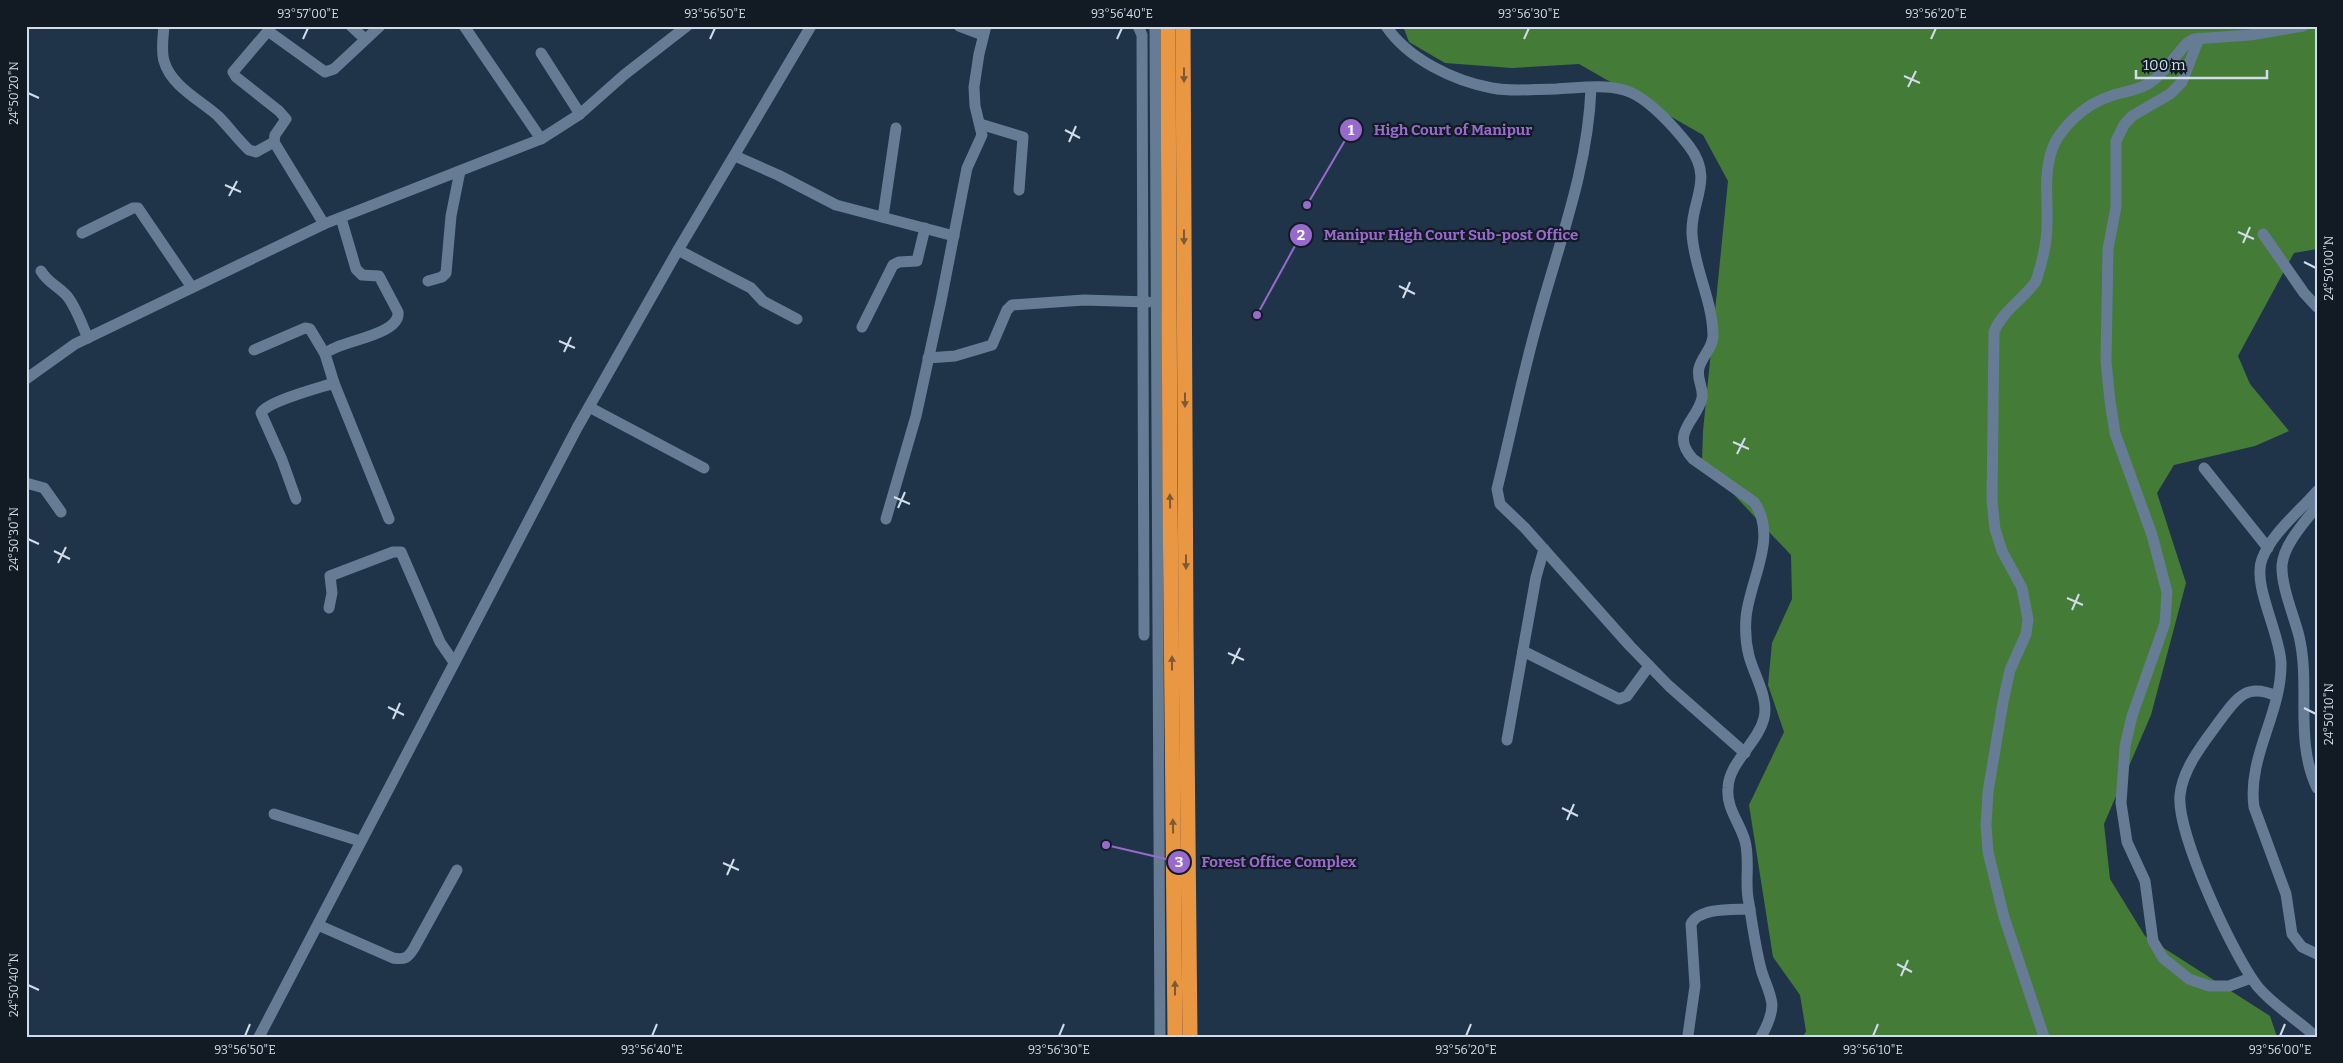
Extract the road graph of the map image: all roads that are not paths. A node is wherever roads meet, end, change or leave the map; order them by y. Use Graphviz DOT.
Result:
graph roads {
  1 [pos="164,26"];
  2 [pos="351,26"];
  3 [pos="380,26"];
  4 [pos="464,26"];
  5 [pos="687,26"];
  6 [pos="811,26"];
  7 [pos="959,26"];
  8 [pos="1138,26"];
  9 [pos="1156,26"];
  10 [pos="1168,26"];
  11 [pos="1183,26"];
  12 [pos="1386,26"];
  13 [pos="2303,26"];
  14 [pos="984,31"];
  15 [pos="2199,38"];
  16 [pos="365,39"];
  17 [pos="541,54"];
  18 [pos="1591,88"];
  19 [pos="580,114"];
  20 [pos="980,124"];
  21 [pos="896,128"];
  22 [pos="541,139"];
  23 [pos="274,142"];
  24 [pos="735,156"];
  25 [pos="460,171"];
  26 [pos="1019,190"];
  27 [pos="883,217"];
  28 [pos="341,218"];
  29 [pos="324,224"];
  30 [pos="925,228"];
  31 [pos="82,233"];
  32 [pos="2263,234"];
  33 [pos="954,236"];
  34 [pos="678,250"];
  35 [pos="41,271"];
  36 [pos="428,281"];
  37 [pos="191,286"];
  38 [pos="1142,302"];
  39 [pos="1157,302"];
  40 [pos="2317,307"];
  41 [pos="797,319"];
  42 [pos="862,328"];
  43 [pos="88,338"];
  44 [pos="254,350"];
  45 [pos="325,354"];
  46 [pos="928,358"];
  47 [pos="31,375"];
  48 [pos="334,384"];
  49 [pos="589,407"];
  50 [pos="704,468"];
  51 [pos="2204,468"];
  52 [pos="26,483"];
  53 [pos="2317,491"];
  54 [pos="296,499"];
  55 [pos="2317,506"];
  56 [pos="61,512"];
  57 [pos="389,519"];
  58 [pos="886,519"];
  59 [pos="1544,548"];
  60 [pos="2268,548"];
  61 [pos="330,608"];
  62 [pos="1144,635"];
  63 [pos="1523,651"];
  64 [pos="453,662"];
  65 [pos="1649,666"];
  66 [pos="2317,681"];
  67 [pos="2304,682"];
  68 [pos="2276,696"];
  69 [pos="1507,740"];
  70 [pos="1745,753"];
  71 [pos="2317,788"];
  72 [pos="274,814"];
  73 [pos="360,841"];
  74 [pos="457,870"];
  75 [pos="1750,909"];
  76 [pos="318,925"];
  77 [pos="2317,954"];
  78 [pos="2251,978"];
  79 [pos="1688,1035"];
  80 [pos="259,1037"];
  81 [pos="1160,1037"];
  82 [pos="1175,1037"];
  83 [pos="1190,1037"];
  84 [pos="1761,1037"];
  85 [pos="2044,1037"];
  86 [pos="2316,1037"];
  1 -- 23 [label="street"];
  2 -- 16 [label="street"];
  3 -- 16 [label="street"];
  4 -- 22 [label="street"];
  5 -- 19 [label="street"];
  6 -- 24 [label="street"];
  7 -- 14 [label="street"];
  8 -- 38 [label="street"];
  9 -- 39 [label="street"];
  82 -- 10 [label="highway, one-way"];
  11 -- 83 [label="highway, one-way"];
  12 -- 18 [label="street"];
  13 -- 15 [label="street"];
  14 -- 20 [label="street"];
  15 -- 78 [label="street"];
  15 -- 85 [label="street"];
  16 -- 23 [label="street"];
  17 -- 19 [label="street"];
  18 -- 59 [label="street"];
  18 -- 70 [label="street"];
  19 -- 22 [label="street"];
  20 -- 26 [label="street"];
  20 -- 33 [label="street"];
  21 -- 27 [label="street"];
  22 -- 25 [label="street"];
  23 -- 29 [label="street"];
  24 -- 27 [label="street"];
  24 -- 34 [label="street"];
  25 -- 28 [label="street"];
  25 -- 36 [label="street"];
  27 -- 30 [label="street"];
  28 -- 29 [label="street"];
  28 -- 45 [label="street"];
  29 -- 37 [label="street"];
  30 -- 33 [label="street"];
  30 -- 42 [label="street"];
  31 -- 37 [label="street"];
  32 -- 40 [label="street"];
  33 -- 46 [label="street"];
  34 -- 41 [label="street"];
  34 -- 49 [label="street"];
  35 -- 43 [label="street"];
  37 -- 43 [label="street"];
  38 -- 39 [label="street"];
  38 -- 46 [label="street"];
  38 -- 62 [label="street"];
  39 -- 81 [label="street"];
  43 -- 47 [label="street"];
  44 -- 45 [label="street"];
  45 -- 48 [label="street"];
  46 -- 58 [label="street"];
  48 -- 54 [label="street"];
  48 -- 57 [label="street"];
  49 -- 50 [label="street"];
  49 -- 64 [label="street"];
  51 -- 60 [label="street"];
  52 -- 56 [label="street"];
  53 -- 60 [label="street"];
  55 -- 67 [label="street"];
  59 -- 63 [label="street"];
  59 -- 65 [label="street"];
  60 -- 68 [label="street"];
  61 -- 64 [label="street"];
  63 -- 65 [label="street"];
  63 -- 69 [label="street"];
  64 -- 73 [label="street"];
  65 -- 70 [label="street"];
  66 -- 67 [label="street"];
  67 -- 71 [label="street"];
  68 -- 77 [label="street"];
  68 -- 78 [label="street"];
  70 -- 75 [label="street"];
  72 -- 73 [label="street"];
  73 -- 76 [label="street"];
  74 -- 76 [label="street"];
  75 -- 79 [label="street"];
  75 -- 84 [label="street"];
  76 -- 80 [label="street"];
  78 -- 86 [label="street"];
}
